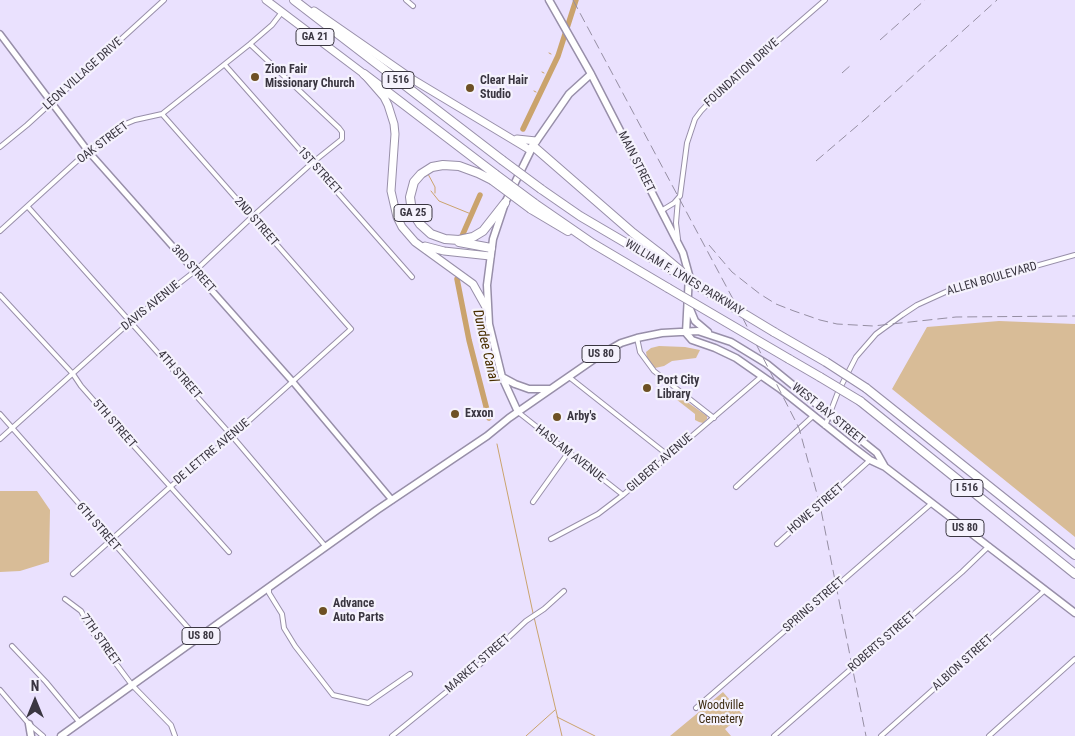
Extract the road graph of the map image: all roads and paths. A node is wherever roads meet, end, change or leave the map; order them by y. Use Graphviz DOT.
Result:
graph roads {
  1 [pos="164,0"];
  2 [pos="266,0"];
  3 [pos="295,0"];
  4 [pos="406,0"];
  5 [pos="549,0"];
  6 [pos="825,0"];
  7 [pos="413,6"];
  8 [pos="282,12"];
  9 [pos="0,34"];
  10 [pos="250,44"];
  11 [pos="225,65"];
  12 [pos="364,74"];
  13 [pos="591,74"];
  14 [pos="51,102"];
  15 [pos="162,114"];
  16 [pos="512,138"];
  17 [pos="533,146"];
  18 [pos="0,147"];
  19 [pos="88,151"];
  20 [pos="312,163"];
  21 [pos="494,177"];
  22 [pos="678,199"];
  23 [pos="505,203"];
  24 [pos="28,207"];
  25 [pos="661,211"];
  26 [pos="252,217"];
  27 [pos="0,231"];
  28 [pos="448,239"];
  29 [pos="678,241"];
  30 [pos="415,242"];
  31 [pos="491,252"];
  32 [pos="1075,255"];
  33 [pos="195,270"];
  34 [pos="412,277"];
  35 [pos="704,288"];
  36 [pos="0,294"];
  37 [pos="688,304"];
  38 [pos="487,309"];
  39 [pos="131,321"];
  40 [pos="351,329"];
  41 [pos="686,333"];
  42 [pos="711,334"];
  43 [pos="637,338"];
  44 [pos="74,374"];
  45 [pos="762,376"];
  46 [pos="502,377"];
  47 [pos="569,378"];
  48 [pos="293,382"];
  49 [pos="552,389"];
  50 [pos="518,412"];
  51 [pos="0,414"];
  52 [pos="829,414"];
  53 [pos="813,416"];
  54 [pos="714,418"];
  55 [pos="825,426"];
  56 [pos="12,428"];
  57 [pos="232,436"];
  58 [pos="0,439"];
  59 [pos="568,453"];
  60 [pos="669,456"];
  61 [pos="870,460"];
  62 [pos="884,467"];
  63 [pos="736,487"];
  64 [pos="170,488"];
  65 [pos="623,495"];
  66 [pos="392,500"];
  67 [pos="533,502"];
  68 [pos="932,503"];
  69 [pos="551,539"];
  70 [pos="111,541"];
  71 [pos="777,544"];
  72 [pos="988,546"];
  73 [pos="326,547"];
  74 [pos="229,552"];
  75 [pos="1075,555"];
  76 [pos="72,574"];
  77 [pos="1075,574"];
  78 [pos="269,588"];
  79 [pos="1045,590"];
  80 [pos="564,591"];
  81 [pos="65,599"];
  82 [pos="1075,613"];
  83 [pos="198,639"];
  84 [pos="12,646"];
  85 [pos="1075,659"];
  86 [pos="410,674"];
  87 [pos="132,685"];
  88 [pos="0,690"];
  89 [pos="696,708"];
  90 [pos="80,723"];
  91 [pos="29,724"];
  92 [pos="31,736"];
  93 [pos="43,736"];
  94 [pos="61,736"];
  95 [pos="175,736"];
  96 [pos="392,736"];
  97 [pos="774,736"];
  98 [pos="881,736"];
  99 [pos="989,736"];
  1 -- 14 [label="street, LEON VILLAGE DRIVE"];
  2 -- 8 [label="highway, GA 21"];
  3 -- 16 [label="highway"];
  3 -- 35 [label="highway, WILLIAM F. LYNES PARKWAY / I 516, bridge"];
  4 -- 7 [label="street"];
  5 -- 13 [label="main road, MAIN STREET"];
  6 -- 22 [label="street, FOUNDATION DRIVE"];
  8 -- 10 [label="street, OAK STREET"];
  8 -- 12 [label="highway, GA 21"];
  9 -- 14 [label="street, 3RD STREET"];
  10 -- 11 [label="street, OAK STREET"];
  10 -- 20 [label="street, DAVIS AVENUE"];
  11 -- 15 [label="street, OAK STREET"];
  11 -- 20 [label="street, 1ST STREET"];
  12 -- 21 [label="highway, WILLIAM F. LYNES PARKWAY / I 516"];
  12 -- 30 [label="highway"];
  13 -- 17 [label="main road"];
  13 -- 25 [label="main road, MAIN STREET"];
  14 -- 18 [label="street, LEON VILLAGE DRIVE"];
  14 -- 19 [label="street, 3RD STREET"];
  15 -- 19 [label="street, OAK STREET"];
  15 -- 26 [label="street, 2ND STREET"];
  16 -- 17 [label="highway"];
  16 -- 17 [label="highway"];
  17 -- 23 [label="main road"];
  17 -- 35 [label="highway, bridge"];
  19 -- 24 [label="street, OAK STREET"];
  19 -- 33 [label="street, 3RD STREET"];
  20 -- 26 [label="street, DAVIS AVENUE"];
  20 -- 34 [label="street, 1ST STREET"];
  21 -- 28 [label="highway, GA 25"];
  21 -- 77 [label="highway, WILLIAM F. LYNES PARKWAY / I 516, bridge"];
  22 -- 25 [label="street"];
  22 -- 29 [label="street, FOUNDATION DRIVE"];
  23 -- 28 [label="highway"];
  23 -- 31 [label="main road"];
  24 -- 27 [label="street, OAK STREET"];
  24 -- 39 [label="street, 4TH STREET"];
  25 -- 29 [label="main road, MAIN STREET"];
  26 -- 33 [label="street, DAVIS AVENUE"];
  26 -- 40 [label="street, 2ND STREET"];
  28 -- 31 [label="highway"];
  29 -- 37 [label="main road, MAIN STREET"];
  30 -- 31 [label="highway"];
  30 -- 38 [label="highway"];
  31 -- 38 [label="main road"];
  32 -- 52 [label="street, ALLEN BOULEVARD"];
  33 -- 39 [label="street, DAVIS AVENUE"];
  33 -- 48 [label="street, 3RD STREET"];
  35 -- 75 [label="highway, WILLIAM F. LYNES PARKWAY / I 516, bridge"];
  36 -- 44 [label="street, 5TH STREET"];
  37 -- 41 [label="main road, MAIN STREET"];
  37 -- 42 [label="main road"];
  38 -- 46 [label="main road"];
  39 -- 44 [label="street, DAVIS AVENUE"];
  39 -- 57 [label="street, 4TH STREET"];
  40 -- 48 [label="street, DE LETTRE AVENUE"];
  41 -- 42 [label="main road, US 80"];
  41 -- 43 [label="main road, US 80"];
  41 -- 45 [label="main road, US 80"];
  42 -- 52 [label="main road, WEST BAY STREET / US 80"];
  43 -- 47 [label="main road, US 80"];
  43 -- 54 [label="street"];
  44 -- 56 [label="street, DAVIS AVENUE"];
  44 -- 64 [label="street, 5TH STREET"];
  45 -- 53 [label="main road, WEST BAY STREET / US 80"];
  45 -- 54 [label="street, GILBERT AVENUE"];
  46 -- 49 [label="main road"];
  46 -- 50 [label="main road"];
  47 -- 49 [label="main road, US 80"];
  47 -- 60 [label="street"];
  48 -- 57 [label="street, DE LETTRE AVENUE"];
  48 -- 66 [label="street, 3RD STREET"];
  49 -- 50 [label="main road, US 80"];
  50 -- 59 [label="street, HASLAM AVENUE"];
  50 -- 66 [label="main road, US 80"];
  51 -- 56 [label="street, 6TH STREET"];
  52 -- 55 [label="street, ALLEN BOULEVARD"];
  52 -- 62 [label="main road, WEST BAY STREET / US 80"];
  53 -- 55 [label="main road, WEST BAY STREET / US 80"];
  53 -- 63 [label="street"];
  54 -- 60 [label="street, GILBERT AVENUE"];
  55 -- 61 [label="main road, WEST BAY STREET / US 80"];
  56 -- 58 [label="street, DAVIS AVENUE"];
  56 -- 70 [label="street, 6TH STREET"];
  57 -- 64 [label="street, DE LETTRE AVENUE"];
  57 -- 73 [label="street, 4TH STREET"];
  59 -- 65 [label="street, HASLAM AVENUE"];
  59 -- 67 [label="street"];
  60 -- 65 [label="street, GILBERT AVENUE"];
  61 -- 62 [label="main road, WEST BAY STREET / US 80"];
  61 -- 71 [label="street, HOWE STREET"];
  62 -- 68 [label="main road, WEST BAY STREET / US 80"];
  64 -- 70 [label="street, DE LETTRE AVENUE"];
  64 -- 74 [label="street, 5TH STREET"];
  65 -- 69 [label="street, GILBERT AVENUE"];
  66 -- 73 [label="main road, US 80"];
  68 -- 72 [label="main road, WEST BAY STREET / US 80"];
  68 -- 89 [label="street, SPRING STREET"];
  70 -- 76 [label="street, DE LETTRE AVENUE"];
  70 -- 83 [label="street, 6TH STREET"];
  72 -- 79 [label="main road, WEST BAY STREET / US 80"];
  72 -- 97 [label="street, ROBERTS STREET"];
  73 -- 78 [label="main road, US 80"];
  78 -- 83 [label="main road, US 80"];
  78 -- 86 [label="street"];
  79 -- 82 [label="main road, WEST BAY STREET / US 80"];
  79 -- 98 [label="street, ALBION STREET"];
  80 -- 96 [label="street, MARKET STREET"];
  81 -- 87 [label="street, 7TH STREET"];
  83 -- 87 [label="main road, US 80"];
  84 -- 90 [label="street"];
  85 -- 99 [label="street"];
  87 -- 90 [label="main road, US 80"];
  87 -- 95 [label="street, 7TH STREET"];
  88 -- 91 [label="street"];
  90 -- 94 [label="main road, US 80"];
  91 -- 92 [label="main road"];
  91 -- 93 [label="street"];
}
